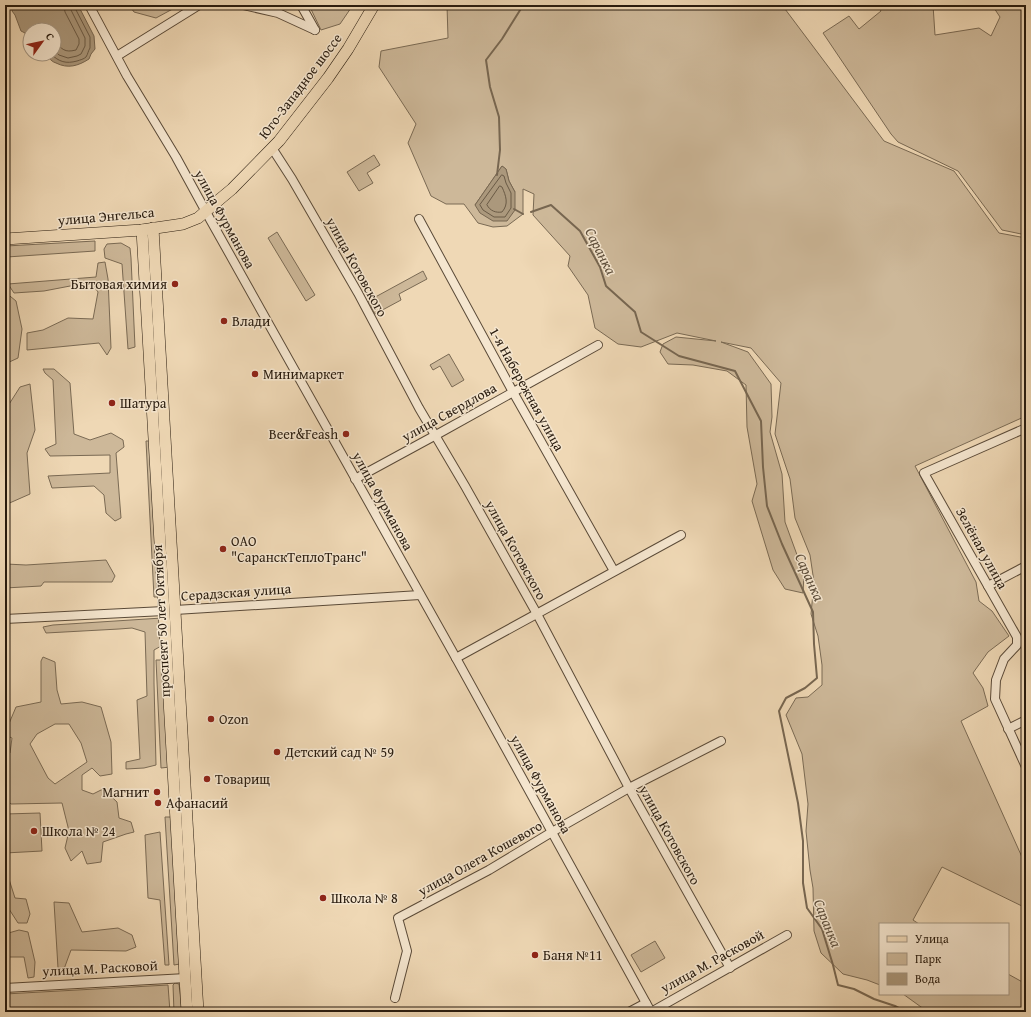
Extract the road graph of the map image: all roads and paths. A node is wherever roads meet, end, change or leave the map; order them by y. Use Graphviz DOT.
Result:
graph roads {
  1 [pos="89,5"];
  2 [pos="198,5"];
  3 [pos="243,5"];
  4 [pos="301,5"];
  5 [pos="374,5"];
  6 [pos="117,56"];
  7 [pos="272,148"];
  8 [pos="206,212"];
  9 [pos="419,219"];
  10 [pos="153,228"];
  11 [pos="142,230"];
  12 [pos="5,238"];
  13 [pos="598,345"];
  14 [pos="513,392"];
  15 [pos="1026,428"];
  16 [pos="436,435"];
  17 [pos="355,479"];
  18 [pos="681,535"];
  19 [pos="1026,566"];
  20 [pos="614,571"];
  21 [pos="988,586"];
  22 [pos="420,595"];
  23 [pos="170,611"];
  24 [pos="537,614"];
  25 [pos="5,619"];
  26 [pos="1026,640"];
  27 [pos="1017,644"];
  28 [pos="456,658"];
  29 [pos="1026,720"];
  30 [pos="1008,729"];
  31 [pos="721,740"];
  32 [pos="1026,767"];
  33 [pos="629,788"];
  34 [pos="552,832"];
  35 [pos="787,935"];
  36 [pos="730,968"];
  37 [pos="191,978"];
  38 [pos="5,988"];
  39 [pos="395,998"];
  40 [pos="646,1003"];
  41 [pos="188,1012"];
  42 [pos="198,1012"];
  43 [pos="629,1012"];
  44 [pos="651,1012"];
  1 -- 6 [label="street, улица Фурманова"];
  2 -- 6 [label="street"];
  3 -- 4 [label="street"];
  5 -- 7 [label="main road, Юго-Западное шоссе"];
  6 -- 8 [label="street, улица Фурманова"];
  7 -- 8 [label="main road, Юго-Западное шоссе"];
  7 -- 16 [label="street, улица Котовского"];
  8 -- 10 [label="main road, улица Энгельса"];
  8 -- 17 [label="street, улица Фурманова"];
  9 -- 14 [label="street, 1-я Набережная улица"];
  10 -- 11 [label="main road, улица Энгельса"];
  10 -- 23 [label="main road, проспект 50 лет Октября"];
  11 -- 12 [label="main road, улица Энгельса"];
  11 -- 23 [label="main road, проспект 50 лет Октября"];
  13 -- 14 [label="street, улица Свердлова"];
  14 -- 16 [label="street, улица Свердлова"];
  14 -- 20 [label="street, 1-я Набережная улица"];
  15 -- 21 [label="street, Зелёная улица"];
  16 -- 17 [label="street, улица Свердлова"];
  16 -- 24 [label="street, улица Котовского"];
  17 -- 22 [label="street, улица Фурманова"];
  18 -- 20 [label="street"];
  19 -- 21 [label="street"];
  20 -- 24 [label="street"];
  21 -- 27 [label="street, Зелёная улица"];
  22 -- 23 [label="street, Серадзская улица"];
  22 -- 28 [label="street, улица Фурманова"];
  23 -- 25 [label="street, Серадзская улица"];
  23 -- 37 [label="main road, проспект 50 лет Октября"];
  24 -- 28 [label="street"];
  24 -- 33 [label="street, улица Котовского"];
  26 -- 27 [label="street"];
  27 -- 30 [label="street"];
  28 -- 34 [label="street, улица Фурманова"];
  29 -- 30 [label="street"];
  30 -- 32 [label="street"];
  31 -- 33 [label="street, улица Олега Кошевого"];
  33 -- 34 [label="street, улица Олега Кошевого"];
  33 -- 36 [label="street, улица Котовского"];
  34 -- 39 [label="street, улица Олега Кошевого"];
  34 -- 40 [label="street, улица Фурманова"];
  35 -- 36 [label="street, улица М. Расковой"];
  36 -- 44 [label="street, улица М. Расковой"];
  37 -- 38 [label="street, улица М. Расковой"];
  37 -- 41 [label="main road, проспект 50 лет Октября"];
  37 -- 42 [label="main road, проспект 50 лет Октября"];
  40 -- 43 [label="street, улица М. Расковой"];
  40 -- 44 [label="street, улица Фурманова"];
}
